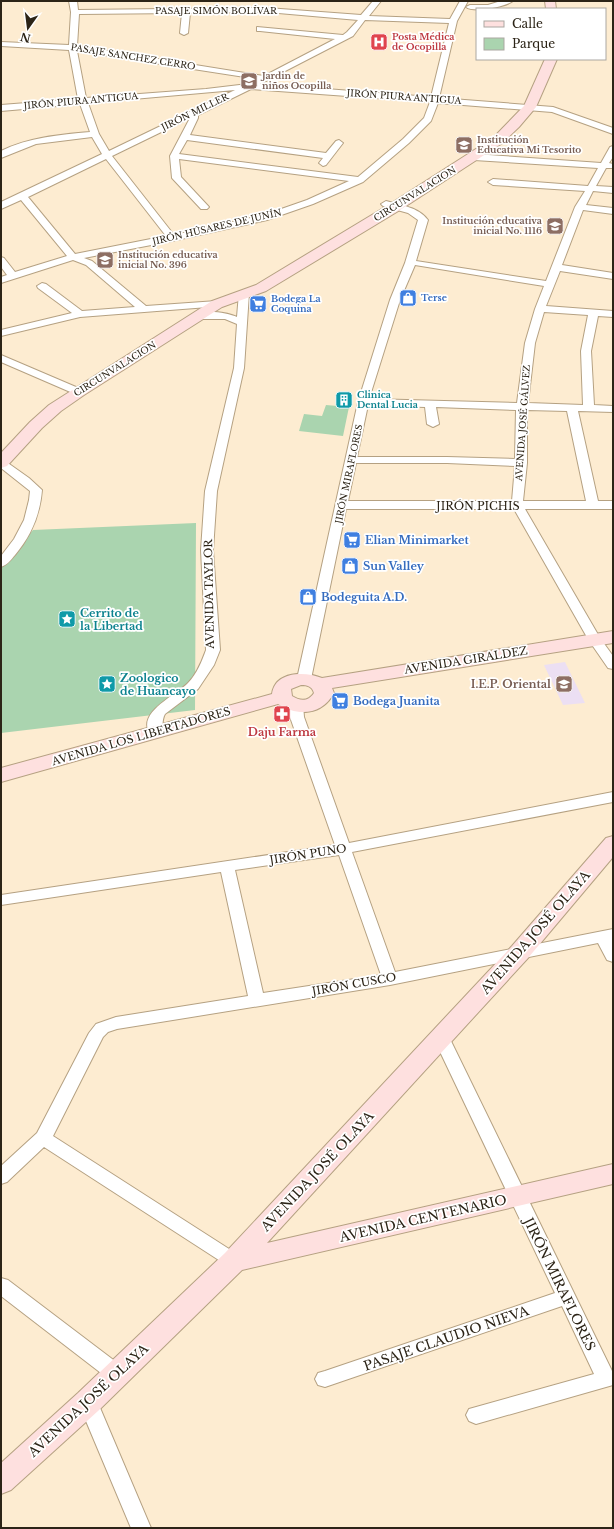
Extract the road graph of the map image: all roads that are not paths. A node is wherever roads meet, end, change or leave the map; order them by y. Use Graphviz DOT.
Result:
graph roads {
  1 [pos="73,1"];
  2 [pos="145,1"];
  3 [pos="261,1"];
  4 [pos="377,1"];
  5 [pos="508,1"];
  6 [pos="470,3"];
  7 [pos="186,10"];
  8 [pos="146,11"];
  9 [pos="75,12"];
  10 [pos="365,17"];
  11 [pos="266,18"];
  12 [pos="454,19"];
  13 [pos="184,33"];
  14 [pos="255,36"];
  15 [pos="344,38"];
  16 [pos="1,44"];
  17 [pos="73,49"];
  18 [pos="540,60"];
  19 [pos="550,60"];
  20 [pos="264,78"];
  21 [pos="250,86"];
  22 [pos="435,99"];
  23 [pos="83,102"];
  24 [pos="526,107"];
  25 [pos="1,108"];
  26 [pos="193,113"];
  27 [pos="613,131"];
  28 [pos="95,134"];
  29 [pos="185,137"];
  30 [pos="339,143"];
  31 [pos="613,149"];
  32 [pos="1,155"];
  33 [pos="107,155"];
  34 [pos="174,156"];
  35 [pos="329,156"];
  36 [pos="474,157"];
  37 [pos="608,163"];
  38 [pos="313,174"];
  39 [pos="360,180"];
  40 [pos="493,182"];
  41 [pos="590,188"];
  42 [pos="613,190"];
  43 [pos="22,196"];
  44 [pos="1,206"];
  45 [pos="391,206"];
  46 [pos="204,207"];
  47 [pos="580,207"];
  48 [pos="613,211"];
  49 [pos="172,238"];
  50 [pos="73,257"];
  51 [pos="1,260"];
  52 [pos="418,263"];
  53 [pos="556,267"];
  54 [pos="13,276"];
  55 [pos="613,276"];
  56 [pos="1,280"];
  57 [pos="549,284"];
  58 [pos="42,286"];
  59 [pos="244,293"];
  60 [pos="217,304"];
  61 [pos="143,309"];
  62 [pos="540,309"];
  63 [pos="594,312"];
  64 [pos="80,314"];
  65 [pos="613,314"];
  66 [pos="200,316"];
  67 [pos="242,323"];
  68 [pos="1,333"];
  69 [pos="1,358"];
  70 [pos="79,392"];
  71 [pos="363,402"];
  72 [pos="430,404"];
  73 [pos="522,406"];
  74 [pos="572,408"];
  75 [pos="589,409"];
  76 [pos="613,409"];
  77 [pos="433,424"];
  78 [pos="351,460"];
  79 [pos="1,463"];
  80 [pos="521,464"];
  81 [pos="593,505"];
  82 [pos="613,505"];
  83 [pos="342,506"];
  84 [pos="518,506"];
  85 [pos="1,563"];
  86 [pos="606,643"];
  87 [pos="613,665"];
  88 [pos="316,686"];
  89 [pos="289,701"];
  90 [pos="155,731"];
  91 [pos="1,775"];
  92 [pos="613,797"];
  93 [pos="613,842"];
  94 [pos="344,848"];
  95 [pos="227,867"];
  96 [pos="1,900"];
  97 [pos="608,935"];
  98 [pos="520,952"];
  99 [pos="613,956"];
  100 [pos="390,979"];
  101 [pos="257,1000"];
  102 [pos="441,1037"];
  103 [pos="43,1138"];
  104 [pos="613,1174"];
  105 [pos="1,1177"];
  106 [pos="518,1196"];
  107 [pos="234,1261"];
  108 [pos="1,1286"];
  109 [pos="566,1297"];
  110 [pos="117,1374"];
  111 [pos="325,1379"];
  112 [pos="88,1402"];
  113 [pos="476,1415"];
  114 [pos="1,1481"];
  115 [pos="141,1528"];
  1 -- 9 [label="street"];
  2 -- 8 [label="street"];
  3 -- 11 [label="street"];
  4 -- 10 [label="street, JIRÓN MILLER"];
  5 -- 6 [label="street"];
  6 -- 12 [label="street"];
  7 -- 8 [label="street, PASAJE SIMÓN BOLÍVAR"];
  7 -- 11 [label="street, PASAJE SIMÓN BOLÍVAR"];
  7 -- 13 [label="street"];
  8 -- 9 [label="street, PASAJE SIMÓN BOLÍVAR"];
  9 -- 17 [label="street"];
  10 -- 11 [label="street, PASAJE SIMÓN BOLÍVAR"];
  10 -- 12 [label="street, PASAJE SIMÓN BOLÍVAR"];
  10 -- 15 [label="street, JIRÓN MILLER"];
  11 -- 14 [label="street"];
  11 -- 15 [label="street"];
  12 -- 22 [label="street, JIRÓN HÚSARES DE JUNÍN"];
  15 -- 20 [label="street, JIRÓN MILLER"];
  16 -- 17 [label="street, PASAJE SANCHEZ CERRO"];
  17 -- 20 [label="street, PASAJE SANCHEZ CERRO"];
  17 -- 23 [label="street"];
  18 -- 24 [label="street, CIRCUNVALACION"];
  19 -- 24 [label="street, CIRCUNVALACION"];
  20 -- 21 [label="street, JIRÓN MILLER"];
  21 -- 22 [label="street, JIRÓN PIURA ANTIGUA"];
  21 -- 23 [label="street, JIRÓN PIURA ANTIGUA"];
  21 -- 26 [label="street, JIRÓN MILLER"];
  22 -- 24 [label="street, JIRÓN PIURA ANTIGUA"];
  22 -- 39 [label="street, JIRÓN HÚSARES DE JUNÍN"];
  23 -- 25 [label="street, JIRÓN PIURA ANTIGUA"];
  23 -- 28 [label="street"];
  24 -- 27 [label="street, JIRÓN PIURA ANTIGUA"];
  24 -- 36 [label="street, CIRCUNVALACION"];
  24 -- 45 [label="street, CIRCUNVALACION"];
  26 -- 29 [label="street"];
  26 -- 33 [label="street, JIRÓN MILLER"];
  28 -- 32 [label="street"];
  28 -- 33 [label="street"];
  29 -- 34 [label="street"];
  29 -- 35 [label="street"];
  30 -- 35 [label="street"];
  31 -- 37 [label="street, AVENIDA JOSÉ GÁLVEZ"];
  33 -- 43 [label="street, JIRÓN MILLER"];
  33 -- 49 [label="street"];
  34 -- 38 [label="street"];
  34 -- 46 [label="street"];
  35 -- 38 [label="street"];
  36 -- 37 [label="street"];
  36 -- 45 [label="street, CIRCUNVALACION"];
  37 -- 41 [label="street, AVENIDA JOSÉ GÁLVEZ"];
  38 -- 39 [label="street"];
  39 -- 49 [label="street, JIRÓN HÚSARES DE JUNÍN"];
  40 -- 41 [label="street"];
  41 -- 42 [label="street"];
  41 -- 47 [label="street, AVENIDA JOSÉ GÁLVEZ"];
  43 -- 44 [label="street, JIRÓN MILLER"];
  43 -- 50 [label="street"];
  45 -- 59 [label="street, CIRCUNVALACION"];
  45 -- 71 [label="street, JIRÓN MIRAFLORES"];
  47 -- 48 [label="street"];
  47 -- 53 [label="street, AVENIDA JOSÉ GÁLVEZ"];
  49 -- 50 [label="street, JIRÓN HÚSARES DE JUNÍN"];
  50 -- 54 [label="street, JIRÓN HÚSARES DE JUNÍN"];
  50 -- 61 [label="street"];
  51 -- 54 [label="street"];
  52 -- 57 [label="street"];
  53 -- 55 [label="street"];
  53 -- 57 [label="street, AVENIDA JOSÉ GÁLVEZ"];
  54 -- 56 [label="street, JIRÓN HÚSARES DE JUNÍN"];
  57 -- 62 [label="street, AVENIDA JOSÉ GÁLVEZ"];
  58 -- 64 [label="street"];
  59 -- 60 [label="street, CIRCUNVALACION"];
  59 -- 67 [label="street, AVENIDA TAYLOR"];
  60 -- 61 [label="street"];
  60 -- 66 [label="street, CIRCUNVALACION"];
  61 -- 64 [label="street"];
  62 -- 63 [label="street"];
  62 -- 73 [label="street, AVENIDA JOSÉ GÁLVEZ"];
  63 -- 65 [label="street"];
  63 -- 75 [label="street"];
  64 -- 68 [label="street"];
  66 -- 67 [label="street"];
  66 -- 70 [label="street, CIRCUNVALACION"];
  67 -- 90 [label="street, AVENIDA TAYLOR"];
  69 -- 70 [label="street"];
  70 -- 79 [label="street, CIRCUNVALACION"];
  71 -- 72 [label="street"];
  71 -- 78 [label="street, JIRÓN MIRAFLORES"];
  72 -- 73 [label="street"];
  72 -- 77 [label="street"];
  73 -- 74 [label="street"];
  73 -- 80 [label="street, AVENIDA JOSÉ GÁLVEZ"];
  74 -- 75 [label="street"];
  74 -- 81 [label="street"];
  75 -- 76 [label="street"];
  78 -- 80 [label="street"];
  78 -- 83 [label="street, JIRÓN MIRAFLORES"];
  79 -- 85 [label="street"];
  80 -- 84 [label="street, AVENIDA JOSÉ GÁLVEZ"];
  81 -- 82 [label="street, JIRÓN PICHIS"];
  81 -- 84 [label="street, JIRÓN PICHIS"];
  83 -- 84 [label="street, JIRÓN PICHIS"];
  83 -- 88 [label="street, JIRÓN MIRAFLORES"];
  84 -- 86 [label="street"];
  86 -- 87 [label="street"];
  86 -- 88 [label="street, AVENIDA GIRALDEZ"];
  88 -- 89 [label="street, AVENIDA LOS LIBERTADORES"];
  88 -- 89 [label="street"];
  89 -- 90 [label="street, AVENIDA LOS LIBERTADORES"];
  89 -- 94 [label="street"];
  90 -- 91 [label="street, AVENIDA LOS LIBERTADORES"];
  92 -- 94 [label="street, JIRÓN PUNO"];
  93 -- 98 [label="street, AVENIDA JOSÉ OLAYA"];
  94 -- 95 [label="street, JIRÓN PUNO"];
  94 -- 100 [label="street"];
  95 -- 96 [label="street, JIRÓN PUNO"];
  95 -- 101 [label="street"];
  97 -- 98 [label="street, JIRÓN CUSCO"];
  97 -- 99 [label="street"];
  98 -- 100 [label="street, JIRÓN CUSCO"];
  98 -- 102 [label="street, AVENIDA JOSÉ OLAYA"];
  100 -- 101 [label="street, JIRÓN CUSCO"];
  101 -- 103 [label="street, JIRÓN CUSCO"];
  102 -- 106 [label="street, JIRÓN MIRAFLORES"];
  102 -- 107 [label="street, AVENIDA JOSÉ OLAYA"];
  103 -- 105 [label="street"];
  103 -- 107 [label="street"];
  104 -- 106 [label="street, AVENIDA CENTENARIO"];
  106 -- 107 [label="street, AVENIDA CENTENARIO"];
  106 -- 109 [label="street, JIRÓN MIRAFLORES"];
  107 -- 110 [label="street, AVENIDA JOSÉ OLAYA"];
  108 -- 110 [label="street"];
  109 -- 111 [label="street, PASAJE CLAUDIO NIEVA"];
  109 -- 113 [label="street, JIRÓN MIRAFLORES"];
  110 -- 112 [label="street, AVENIDA JOSÉ OLAYA"];
  112 -- 114 [label="street, AVENIDA JOSÉ OLAYA"];
  112 -- 115 [label="street"];
}
